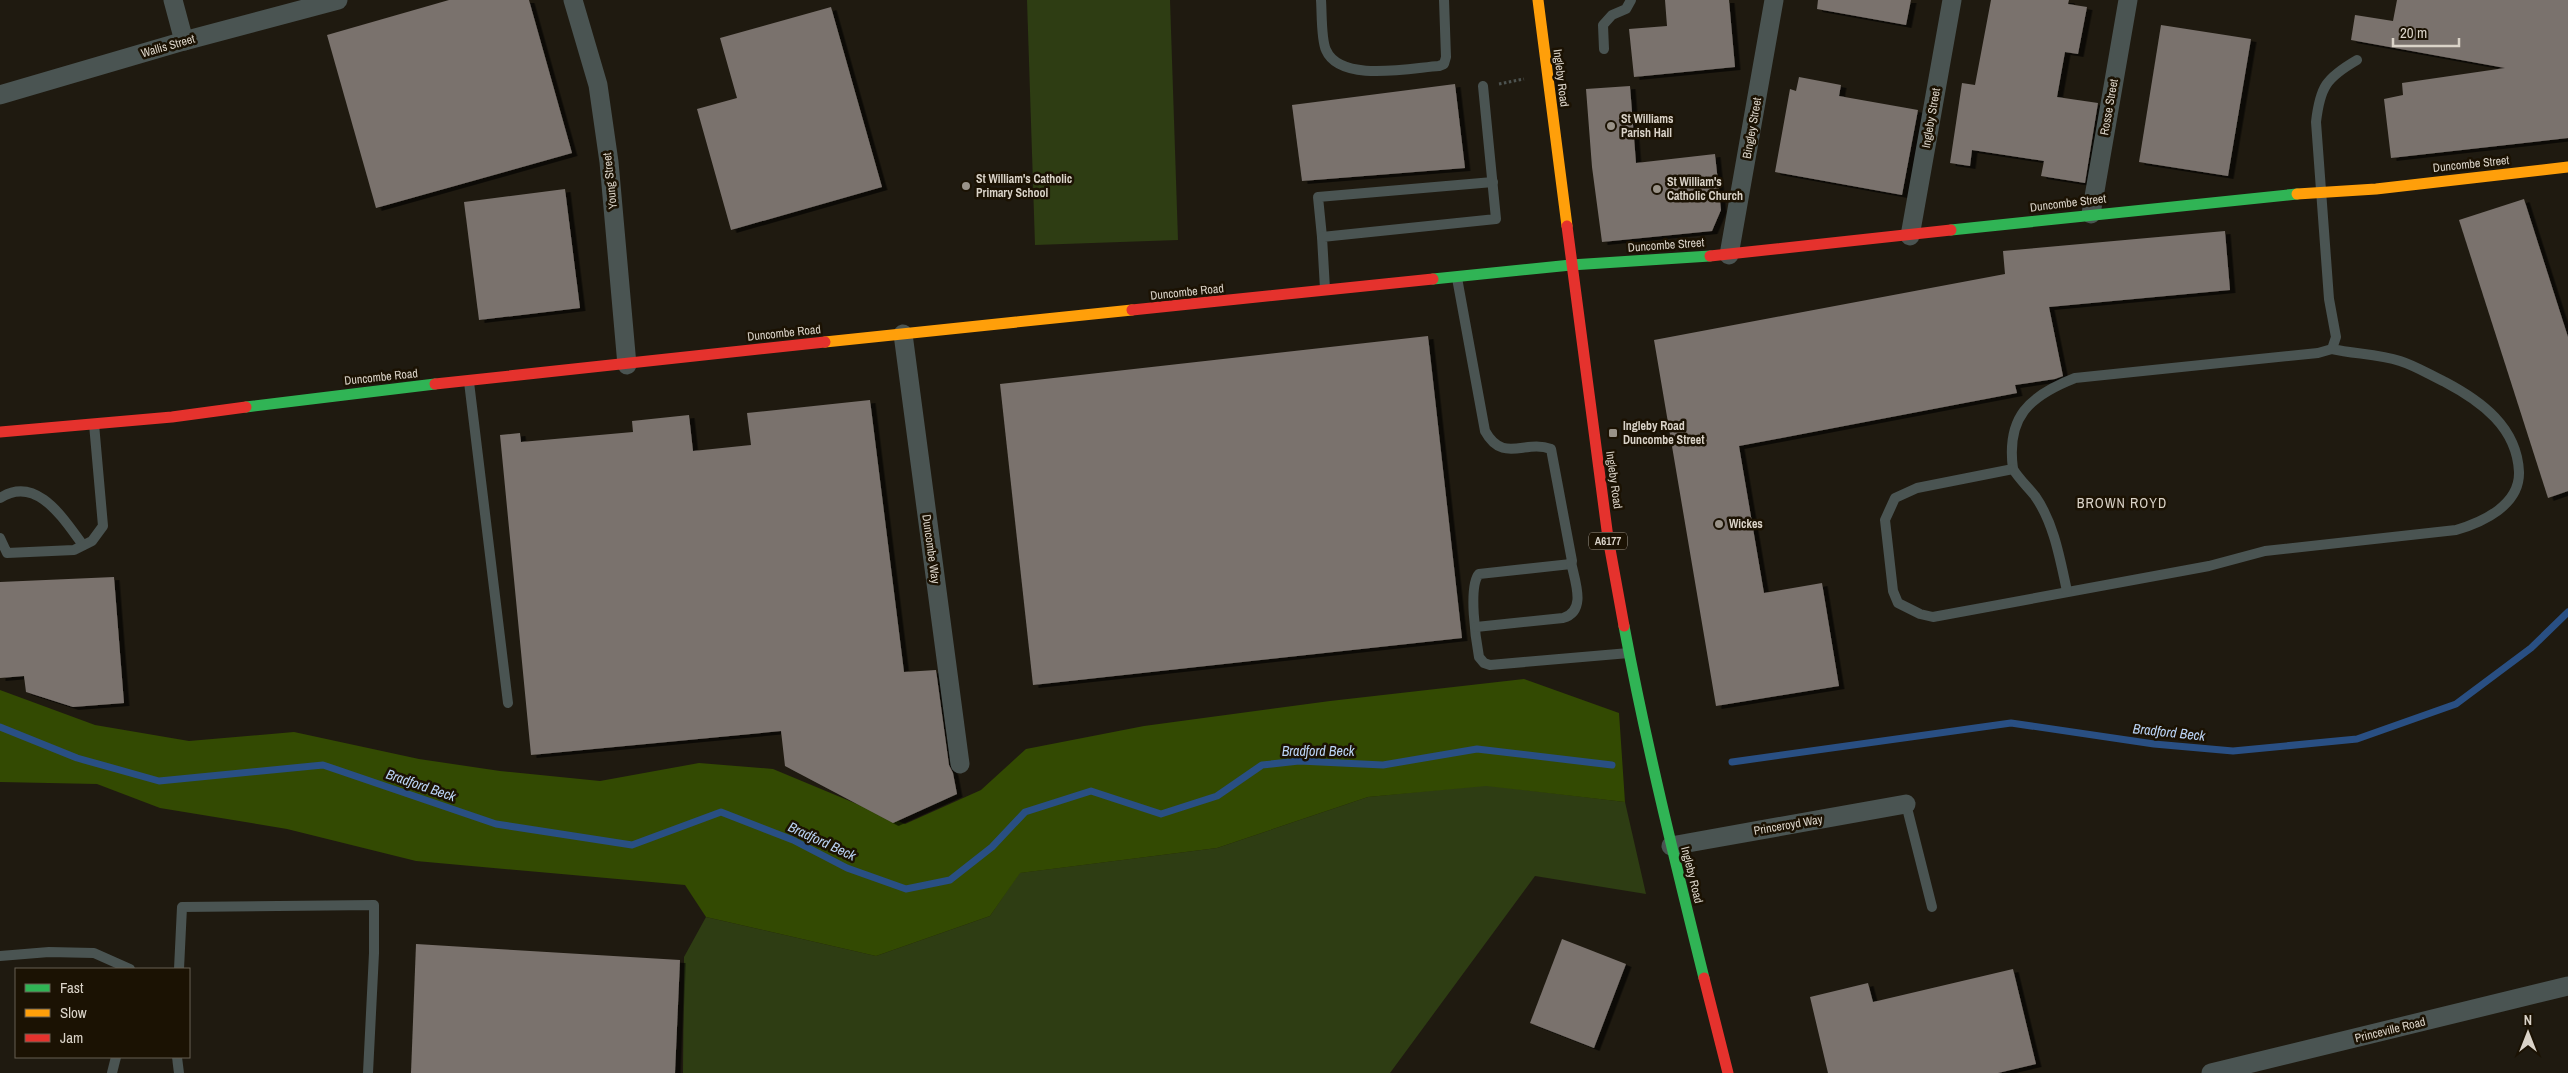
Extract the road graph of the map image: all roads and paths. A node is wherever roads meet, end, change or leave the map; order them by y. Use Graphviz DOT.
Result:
graph roads {
  1 [pos="173,0"];
  2 [pos="338,0"];
  3 [pos="573,0"];
  4 [pos="1321,0"];
  5 [pos="1444,0"];
  6 [pos="1538,0"];
  7 [pos="1631,0"];
  8 [pos="1774,0"];
  9 [pos="1952,0"];
  10 [pos="2128,0"];
  11 [pos="184,41"];
  12 [pos="1604,49"];
  13 [pos="2356,60"];
  14 [pos="1547,75"];
  15 [pos="1483,86"];
  16 [pos="0,95"];
  17 [pos="2568,167"];
  18 [pos="1493,182"];
  19 [pos="2320,192"];
  20 [pos="2091,214"];
  21 [pos="1910,236"];
  22 [pos="1322,237"];
  23 [pos="1729,255"];
  24 [pos="1571,265"];
  25 [pos="1457,278"];
  26 [pos="1326,292"];
  27 [pos="903,334"];
  28 [pos="2332,349"];
  29 [pos="627,365"];
  30 [pos="469,382"];
  31 [pos="94,423"];
  32 [pos="0,432"];
  33 [pos="2013,469"];
  34 [pos="0,498"];
  35 [pos="0,538"];
  36 [pos="83,545"];
  37 [pos="1572,562"];
  38 [pos="2067,591"];
  39 [pos="1476,627"];
  40 [pos="1630,652"];
  41 [pos="508,703"];
  42 [pos="960,764"];
  43 [pos="1906,804"];
  44 [pos="1670,846"];
  45 [pos="1932,907"];
  46 [pos="0,956"];
  47 [pos="128,968"];
  48 [pos="179,968"];
  49 [pos="2568,986"];
  50 [pos="116,1058"];
  51 [pos="177,1058"];
  52 [pos="2256,1068"];
  53 [pos="1725,1072"];
  54 [pos="112,1073"];
  55 [pos="179,1073"];
  56 [pos="368,1073"];
  57 [pos="2211,1073"];
  1 -- 11 [label="street"];
  2 -- 11 [label="street, Wallis Street"];
  3 -- 29 [label="street, Young Street"];
  4 -- 5 [label="lane"];
  6 -- 14 [label="street, Ingleby Road / A6177"];
  7 -- 12 [label="lane"];
  8 -- 23 [label="street, Bingley Street"];
  9 -- 21 [label="street, Ingleby Street"];
  10 -- 20 [label="street, Rosse Street"];
  11 -- 16 [label="street, Wallis Street"];
  13 -- 19 [label="lane"];
  14 -- 15 [label="path"];
  14 -- 24 [label="street, Ingleby Road / A6177"];
  15 -- 18 [label="lane"];
  17 -- 19 [label="street, Duncombe Street"];
  18 -- 22 [label="lane"];
  18 -- 22 [label="lane"];
  19 -- 20 [label="street, Duncombe Street"];
  19 -- 28 [label="lane"];
  20 -- 21 [label="street, Duncombe Street"];
  21 -- 23 [label="street, Duncombe Street"];
  22 -- 26 [label="lane"];
  23 -- 24 [label="street, Duncombe Street"];
  24 -- 25 [label="street, Duncombe Road"];
  24 -- 40 [label="street, Ingleby Road / A6177"];
  25 -- 26 [label="street, Duncombe Road"];
  25 -- 37 [label="lane"];
  26 -- 27 [label="street, Duncombe Road"];
  27 -- 29 [label="street, Duncombe Road"];
  27 -- 42 [label="street, Duncombe Way"];
  28 -- 33 [label="lane"];
  28 -- 38 [label="lane"];
  29 -- 30 [label="street, Duncombe Road"];
  30 -- 31 [label="street, Duncombe Road"];
  30 -- 41 [label="lane"];
  31 -- 32 [label="street, Duncombe Road"];
  31 -- 36 [label="lane"];
  33 -- 38 [label="lane"];
  33 -- 38 [label="lane"];
  34 -- 36 [label="lane"];
  35 -- 36 [label="lane"];
  37 -- 39 [label="lane"];
  37 -- 39 [label="lane"];
  39 -- 40 [label="lane"];
  40 -- 44 [label="street, Ingleby Road / A6177"];
  43 -- 44 [label="street, Princeroyd Way"];
  43 -- 45 [label="lane"];
  44 -- 53 [label="street, Ingleby Road / A6177"];
  46 -- 47 [label="lane"];
  48 -- 56 [label="lane"];
  49 -- 52 [label="street, Princeville Road"];
  50 -- 54 [label="lane"];
  51 -- 55 [label="lane"];
  52 -- 57 [label="street, Princeville Road"];
}
